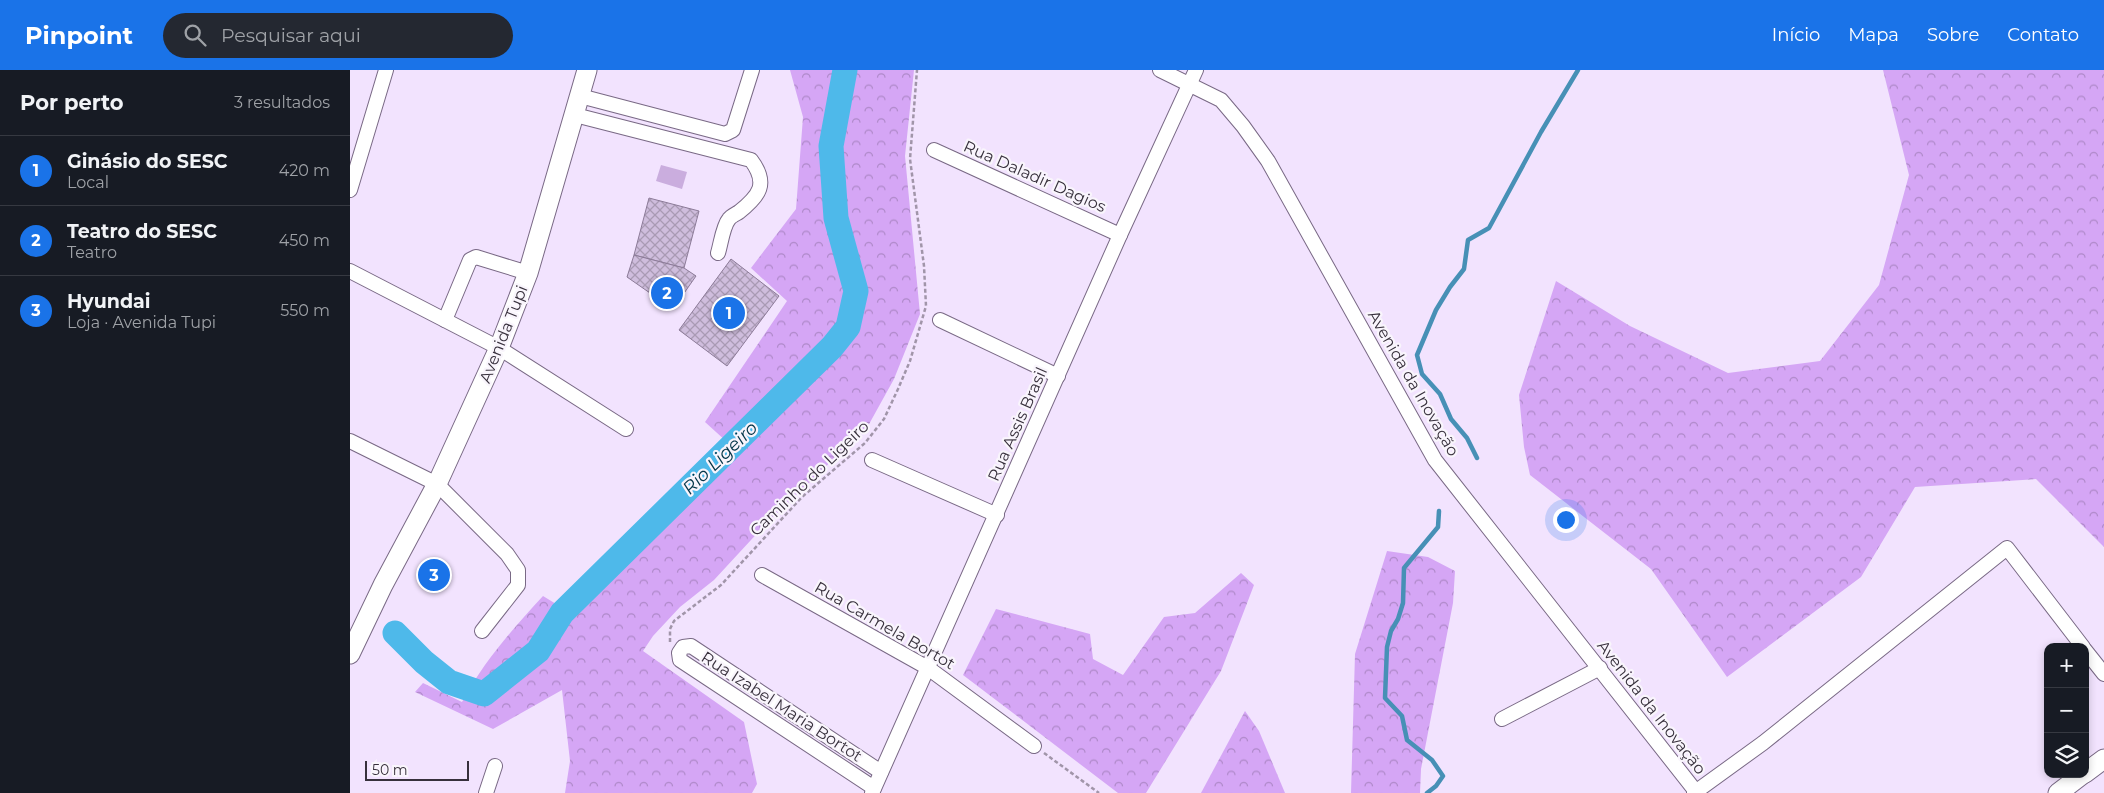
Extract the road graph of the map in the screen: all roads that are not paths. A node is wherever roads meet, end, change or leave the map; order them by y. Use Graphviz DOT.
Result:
graph roads {
  1 [pos="386,70"];
  2 [pos="587,70"];
  3 [pos="752,70"];
  4 [pos="1160,70"];
  5 [pos="1196,70"];
  6 [pos="1189,85"];
  7 [pos="580,96"];
  8 [pos="575,115"];
  9 [pos="934,150"];
  10 [pos="350,190"];
  11 [pos="1120,234"];
  12 [pos="718,253"];
  13 [pos="350,272"];
  14 [pos="528,272"];
  15 [pos="445,320"];
  16 [pos="940,320"];
  17 [pos="499,348"];
  18 [pos="1058,376"];
  19 [pos="626,429"];
  20 [pos="350,442"];
  21 [pos="872,460"];
  22 [pos="437,484"];
  23 [pos="997,514"];
  24 [pos="762,575"];
  25 [pos="383,585"];
  26 [pos="350,631"];
  27 [pos="482,632"];
  28 [pos="2080,643"];
  29 [pos="350,654"];
  30 [pos="2089,655"];
  31 [pos="928,668"];
  32 [pos="1600,668"];
  33 [pos="2104,674"];
  34 [pos="1502,719"];
  35 [pos="1034,746"];
  36 [pos="2104,759"];
  37 [pos="495,766"];
  38 [pos="2089,770"];
  39 [pos="881,772"];
  40 [pos="2079,778"];
  41 [pos="873,790"];
  42 [pos="486,793"];
  43 [pos="1696,793"];
  44 [pos="2058,793"];
  1 -- 10 [label="street"];
  2 -- 7 [label="main road, Avenida Tupi"];
  3 -- 7 [label="street"];
  4 -- 6 [label="street, Avenida da Inovação"];
  5 -- 6 [label="street, Rua Assis Brasil"];
  6 -- 11 [label="street, Rua Assis Brasil"];
  6 -- 32 [label="street, Avenida da Inovação"];
  7 -- 8 [label="main road, Avenida Tupi"];
  8 -- 12 [label="street"];
  8 -- 14 [label="main road, Avenida Tupi"];
  9 -- 11 [label="street, Rua Daladir Dagios"];
  11 -- 18 [label="street, Rua Assis Brasil"];
  13 -- 15 [label="street"];
  14 -- 15 [label="street"];
  14 -- 17 [label="main road, Avenida Tupi"];
  15 -- 17 [label="street"];
  16 -- 18 [label="street"];
  17 -- 19 [label="street"];
  17 -- 22 [label="main road, Avenida Tupi"];
  18 -- 23 [label="street, Rua Assis Brasil"];
  20 -- 22 [label="street"];
  21 -- 23 [label="street"];
  22 -- 25 [label="main road, Avenida Tupi"];
  22 -- 27 [label="street"];
  23 -- 31 [label="street, Rua Assis Brasil"];
  24 -- 31 [label="street, Rua Carmela Bortot"];
  25 -- 26 [label="main road, Avenida Tupi"];
  25 -- 29 [label="main road, Avenida Tupi"];
  28 -- 43 [label="street"];
  30 -- 33 [label="street"];
  31 -- 35 [label="street, Rua Carmela Bortot"];
  31 -- 39 [label="street, Rua Assis Brasil"];
  32 -- 34 [label="street"];
  32 -- 43 [label="street, Avenida da Inovação"];
  36 -- 38 [label="main road"];
  37 -- 42 [label="street"];
  39 -- 41 [label="street, Rua Assis Brasil"];
  39 -- 41 [label="street, Rua Izabel Maria Bortot"];
  40 -- 44 [label="main road"];
}
